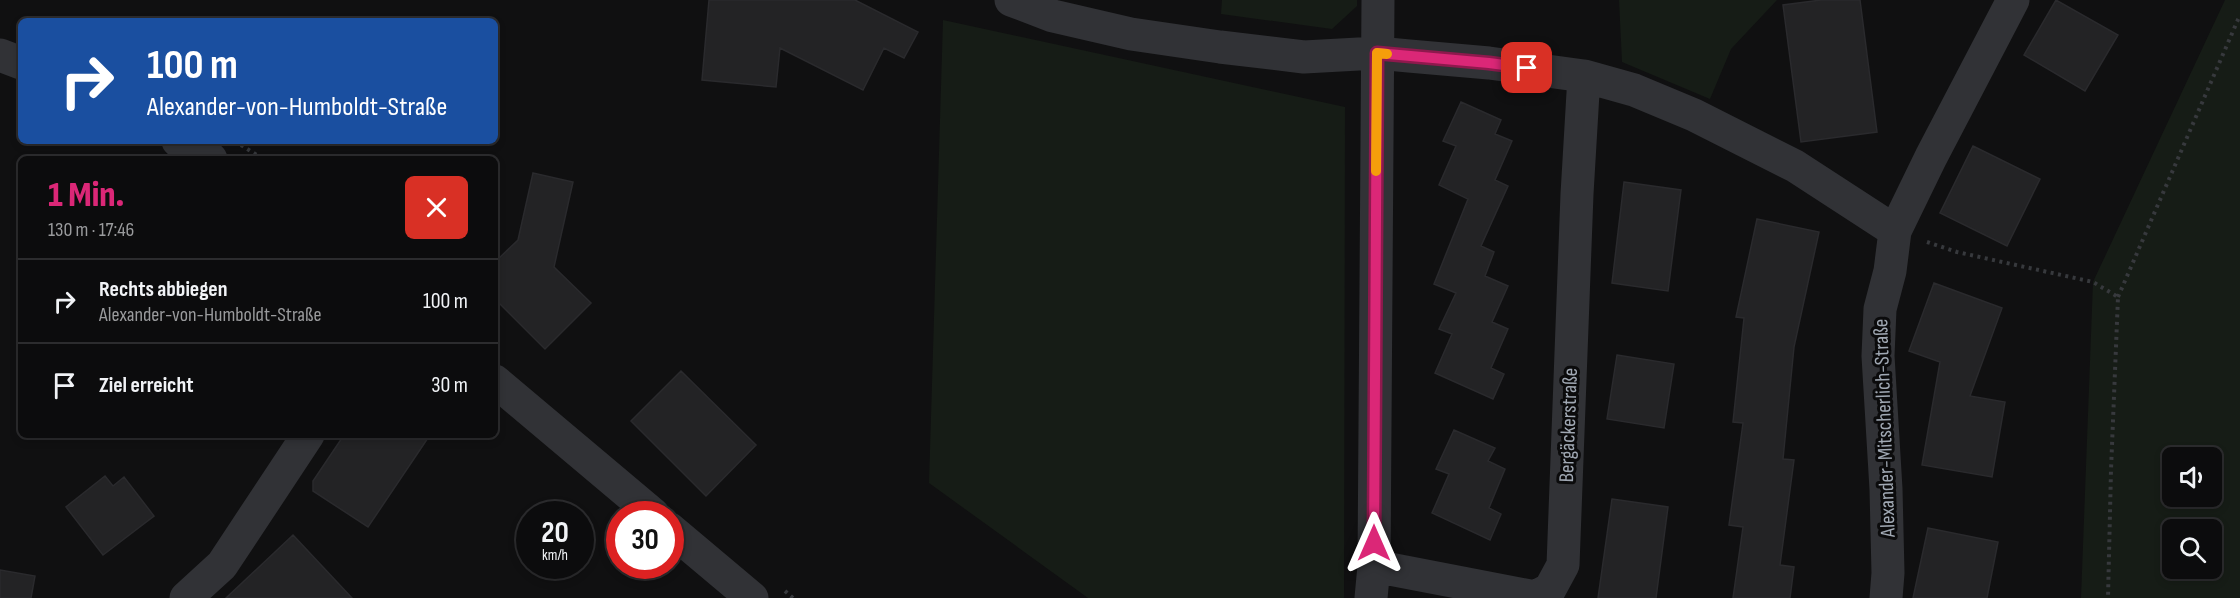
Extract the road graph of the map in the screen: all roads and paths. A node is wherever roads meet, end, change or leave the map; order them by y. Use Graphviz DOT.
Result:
graph roads {
  1 [pos="1011,0"];
  2 [pos="1378,0"];
  3 [pos="2013,0"];
  4 [pos="2240,15"];
  5 [pos="1377,53"];
  6 [pos="0,55"];
  7 [pos="18,62"];
  8 [pos="1584,76"];
  9 [pos="184,144"];
  10 [pos="240,144"];
  11 [pos="206,156"];
  12 [pos="258,156"];
  13 [pos="1895,231"];
  14 [pos="2118,297"];
  15 [pos="498,384"];
  16 [pos="306,438"];
  17 [pos="638,501"];
  18 [pos="684,541"];
  19 [pos="1374,566"];
  20 [pos="186,598"];
  21 [pos="752,598"];
  22 [pos="1371,598"];
  23 [pos="1886,598"];
  24 [pos="2108,598"];
  1 -- 5 [label="street"];
  2 -- 5 [label="street"];
  3 -- 13 [label="street, Alexander-Mitscherlich-Straße"];
  4 -- 14 [label="path"];
  5 -- 8 [label="street"];
  5 -- 19 [label="street"];
  6 -- 7 [label="street"];
  8 -- 13 [label="street"];
  8 -- 19 [label="street, Bergäckerstraße"];
  9 -- 11 [label="street"];
  10 -- 12 [label="path"];
  13 -- 14 [label="path"];
  13 -- 23 [label="street, Alexander-Mitscherlich-Straße"];
  14 -- 24 [label="path"];
  15 -- 17 [label="street"];
  16 -- 20 [label="street"];
  18 -- 21 [label="street"];
  19 -- 22 [label="street"];
}
